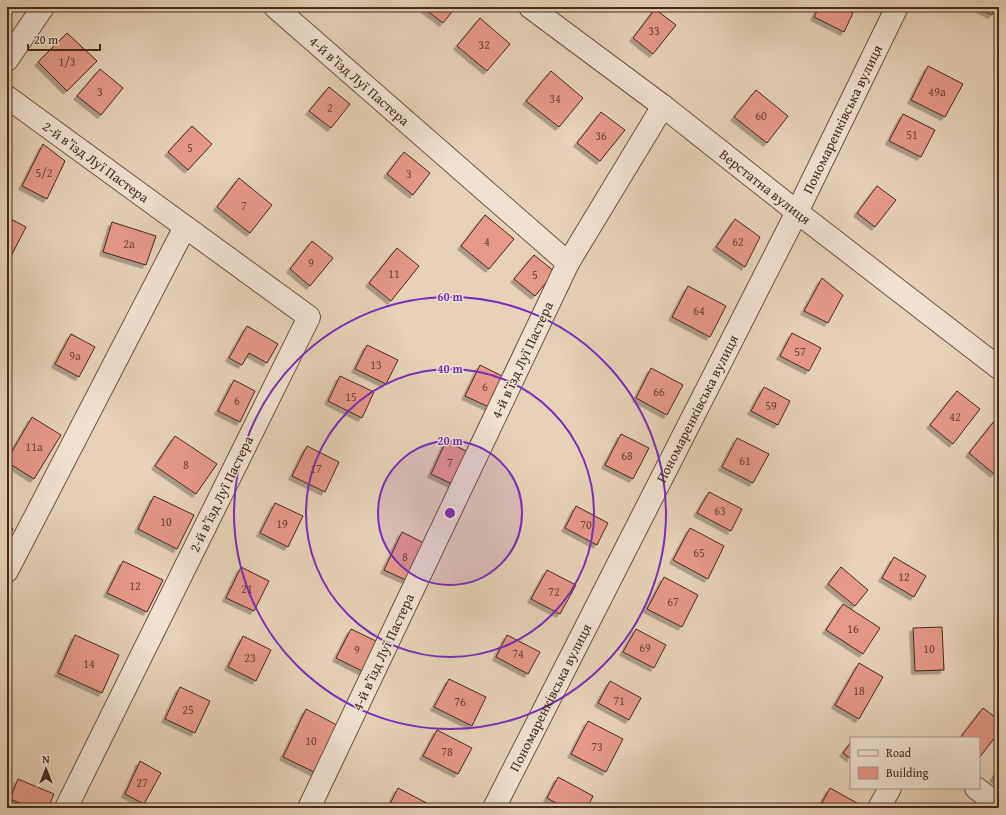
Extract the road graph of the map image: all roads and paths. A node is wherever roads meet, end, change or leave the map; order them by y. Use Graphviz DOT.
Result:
graph roads {
  1 [pos="43,7"];
  2 [pos="275,7"];
  3 [pos="530,7"];
  4 [pos="897,7"];
  5 [pos="7,60"];
  6 [pos="7,98"];
  7 [pos="662,106"];
  8 [pos="797,212"];
  9 [pos="185,227"];
  10 [pos="568,263"];
  11 [pos="999,368"];
  12 [pos="7,571"];
  13 [pos="889,789"];
  14 [pos="977,789"];
  15 [pos="999,806"];
  16 [pos="66,808"];
  17 [pos="309,808"];
  18 [pos="494,808"];
  19 [pos="879,808"];
  1 -- 5 [label="street"];
  2 -- 10 [label="street, 4-й в’їзд Луї Пастера"];
  3 -- 7 [label="street, Верстатна вулиця"];
  4 -- 8 [label="street, Пономаренківська вулиця"];
  6 -- 9 [label="street, 2-й в’їзд Луї Пастера"];
  7 -- 8 [label="street, Верстатна вулиця"];
  7 -- 10 [label="street"];
  8 -- 11 [label="street, Верстатна вулиця"];
  8 -- 18 [label="street, Пономаренківська вулиця"];
  9 -- 12 [label="street"];
  9 -- 16 [label="street, 2-й в’їзд Луї Пастера"];
  10 -- 17 [label="street, 4-й в’їзд Луї Пастера"];
  13 -- 19 [label="street"];
  14 -- 15 [label="street"];
}
